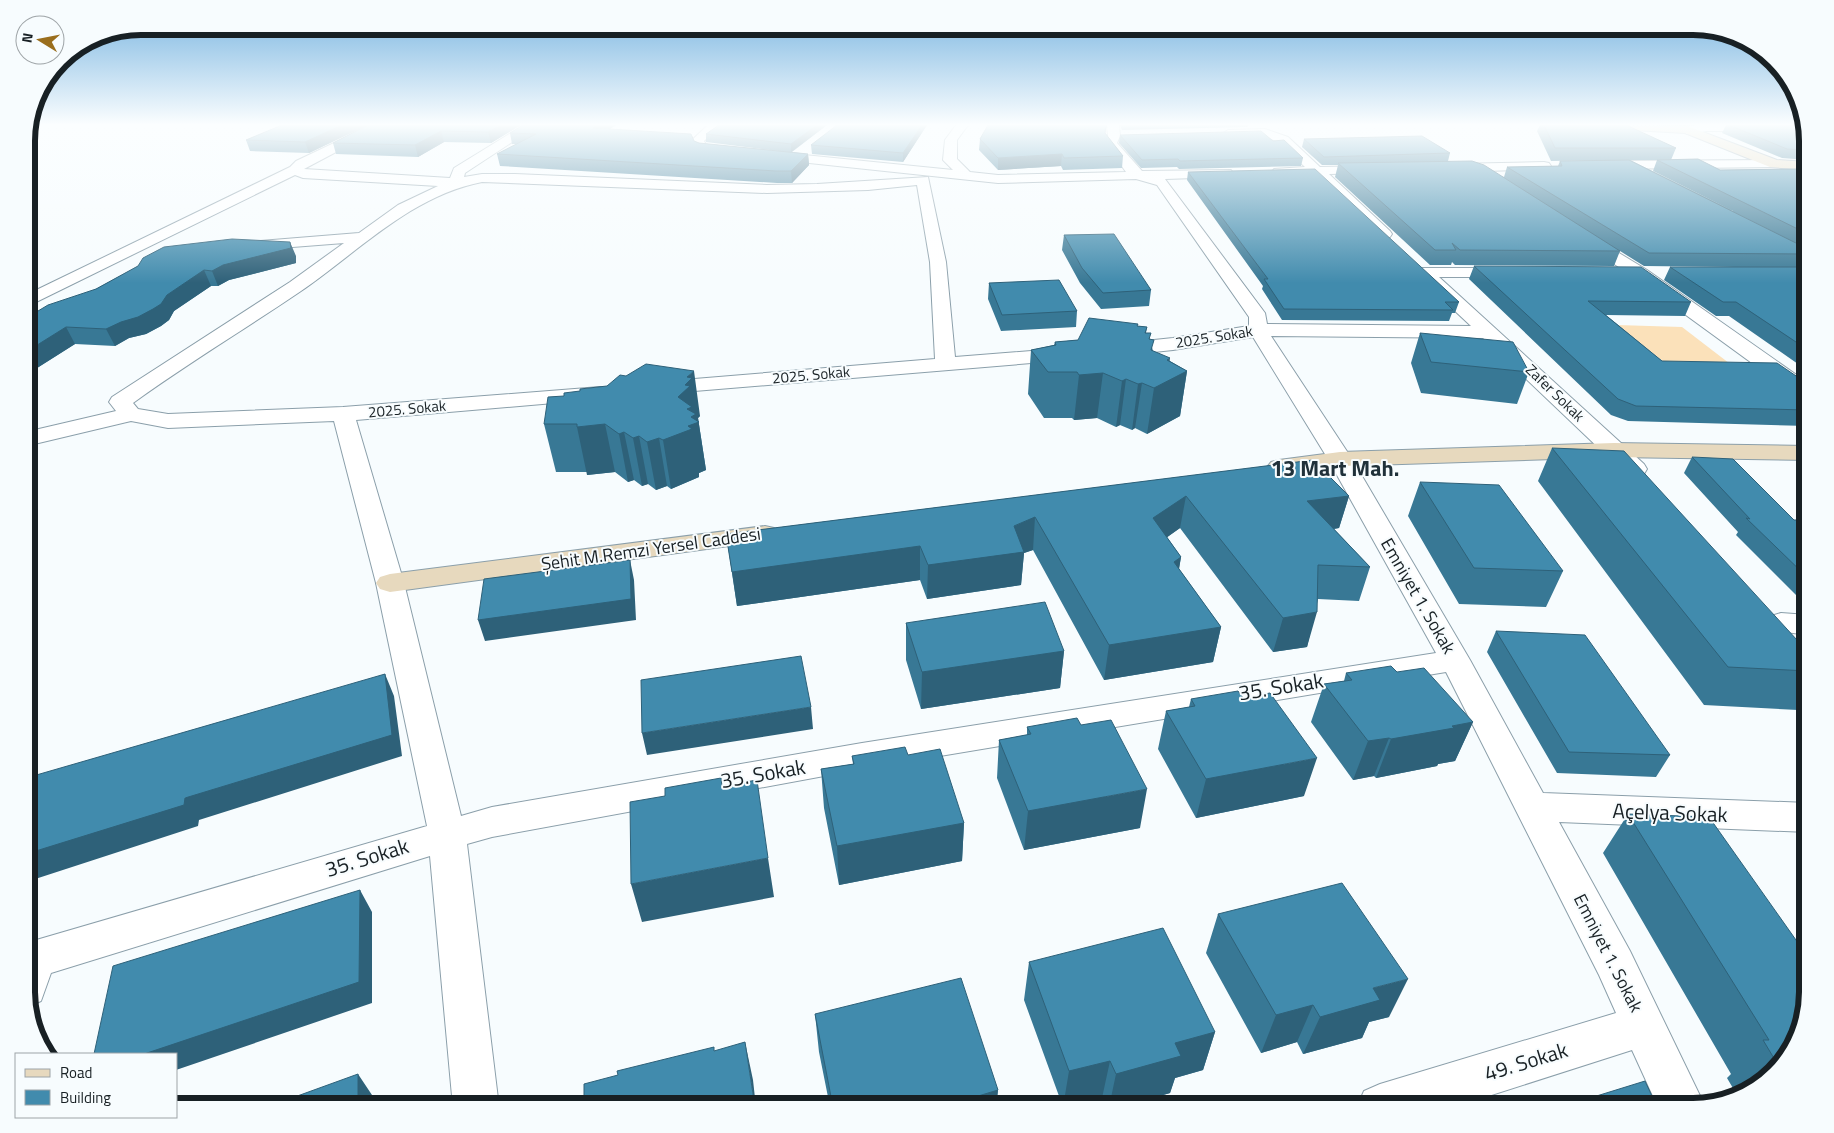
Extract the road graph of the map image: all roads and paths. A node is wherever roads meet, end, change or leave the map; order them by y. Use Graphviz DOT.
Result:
graph roads {
  1 [pos="279,178"];
  2 [pos="369,178"];
  3 [pos="457,178"];
  4 [pos="941,178"];
  5 [pos="989,178"];
  6 [pos="1051,178"];
  7 [pos="1146,178"];
  8 [pos="1327,178"];
  9 [pos="1491,178"];
  10 [pos="923,180"];
  11 [pos="456,183"];
  12 [pos="1501,184"];
  13 [pos="1573,229"];
  14 [pos="363,237"];
  15 [pos="235,247"];
  16 [pos="157,254"];
  17 [pos="118,257"];
  18 [pos="1412,261"];
  19 [pos="1522,272"];
  20 [pos="1611,273"];
  21 [pos="1641,274"];
  22 [pos="1670,274"];
  23 [pos="35,298"];
  24 [pos="1258,330"];
  25 [pos="1490,332"];
  26 [pos="945,364"];
  27 [pos="1799,387"];
  28 [pos="130,414"];
  29 [pos="343,414"];
  30 [pos="35,437"];
  31 [pos="1614,450"];
  32 [pos="1799,453"];
  33 [pos="1340,459"];
  34 [pos="1256,470"];
  35 [pos="1650,484"];
  36 [pos="784,531"];
  37 [pos="390,583"];
  38 [pos="1455,660"];
  39 [pos="1532,807"];
  40 [pos="1799,818"];
  41 [pos="447,834"];
  42 [pos="35,967"];
  43 [pos="1644,1025"];
  44 [pos="475,1098"];
  45 [pos="1409,1098"];
  46 [pos="1678,1098"];
  1 -- 17 [label="street"];
  2 -- 11 [label="street"];
  3 -- 11 [label="street"];
  4 -- 10 [label="street"];
  5 -- 6 [label="street"];
  7 -- 24 [label="street, Emniyet 1. Sokak"];
  8 -- 18 [label="street, Zafer Sokak"];
  9 -- 12 [label="street"];
  10 -- 11 [label="street"];
  10 -- 26 [label="street"];
  11 -- 14 [label="street"];
  13 -- 21 [label="street"];
  14 -- 15 [label="street"];
  14 -- 28 [label="street"];
  16 -- 17 [label="street"];
  17 -- 23 [label="street"];
  18 -- 19 [label="street"];
  18 -- 25 [label="street, Zafer Sokak"];
  20 -- 21 [label="street"];
  21 -- 22 [label="street"];
  21 -- 27 [label="street"];
  24 -- 25 [label="street, 2025. Sokak"];
  24 -- 26 [label="street, 2025. Sokak"];
  24 -- 33 [label="street, Emniyet 1. Sokak"];
  25 -- 31 [label="street, Zafer Sokak"];
  26 -- 29 [label="street, 2025. Sokak"];
  28 -- 29 [label="street, 2025. Sokak"];
  28 -- 30 [label="street"];
  29 -- 37 [label="street"];
  31 -- 32 [label="street"];
  31 -- 33 [label="street"];
  31 -- 35 [label="street, Zafer Sokak"];
  33 -- 34 [label="street"];
  33 -- 38 [label="street, Emniyet 1. Sokak"];
  36 -- 37 [label="street, Şehit M.Remzi Yersel Caddesi"];
  37 -- 41 [label="street"];
  38 -- 39 [label="street, Emniyet 1. Sokak"];
  38 -- 41 [label="street, 35. Sokak"];
  39 -- 40 [label="street, Açelya Sokak"];
  39 -- 43 [label="street, Emniyet 1. Sokak"];
  41 -- 42 [label="street, 35. Sokak"];
  41 -- 44 [label="street"];
  43 -- 45 [label="street, 49. Sokak"];
  43 -- 46 [label="street, Emniyet 1. Sokak"];
}
